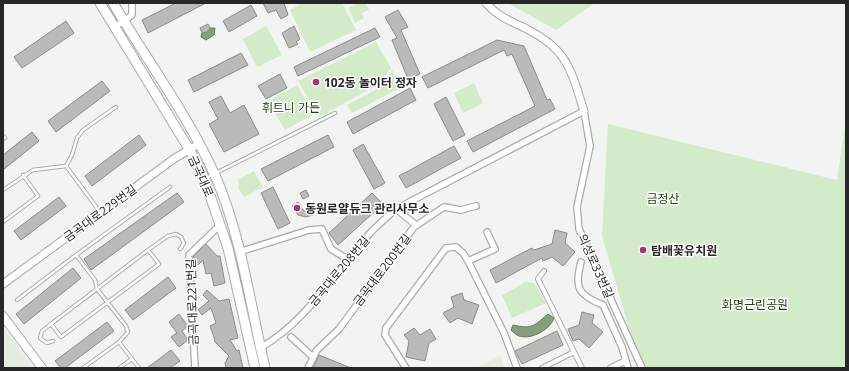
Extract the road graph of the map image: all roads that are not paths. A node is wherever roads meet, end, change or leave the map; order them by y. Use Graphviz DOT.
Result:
graph roads {
  1 [pos="100,3"];
  2 [pos="114,3"];
  3 [pos="132,3"];
  4 [pos="486,3"];
  5 [pos="124,21"];
  6 [pos="115,27"];
  7 [pos="116,107"];
  8 [pos="584,111"];
  9 [pos="335,113"];
  10 [pos="3,136"];
  11 [pos="3,139"];
  12 [pos="199,144"];
  13 [pos="189,149"];
  14 [pos="66,166"];
  15 [pos="214,174"];
  16 [pos="23,175"];
  17 [pos="204,178"];
  18 [pos="170,188"];
  19 [pos="3,190"];
  20 [pos="476,206"];
  21 [pos="396,209"];
  22 [pos="101,212"];
  23 [pos="3,222"];
  24 [pos="221,224"];
  25 [pos="416,225"];
  26 [pos="487,232"];
  27 [pos="180,249"];
  28 [pos="148,250"];
  29 [pos="239,252"];
  30 [pos="76,255"];
  31 [pos="349,260"];
  32 [pos="468,262"];
  33 [pos="581,262"];
  34 [pos="544,271"];
  35 [pos="3,284"];
  36 [pos="97,289"];
  37 [pos="17,300"];
  38 [pos="108,302"];
  39 [pos="3,316"];
  40 [pos="51,324"];
  41 [pos="291,337"];
  42 [pos="53,341"];
  43 [pos="119,342"];
  44 [pos="260,348"];
  45 [pos="574,352"];
  46 [pos="313,357"];
  47 [pos="132,359"];
  48 [pos="625,361"];
  49 [pos="42,368"];
  50 [pos="84,368"];
  51 [pos="119,368"];
  52 [pos="139,368"];
  53 [pos="195,368"];
  54 [pos="255,368"];
  55 [pos="264,368"];
  56 [pos="308,368"];
  57 [pos="406,368"];
  58 [pos="517,368"];
  59 [pos="542,368"];
  60 [pos="582,368"];
  61 [pos="611,368"];
  62 [pos="628,368"];
  63 [pos="642,368"];
  1 -- 6 [label="main road, 금곡대로"];
  2 -- 5 [label="main road, 금곡대로"];
  3 -- 5 [label="street"];
  4 -- 8 [label="street"];
  5 -- 6 [label="street"];
  5 -- 12 [label="main road, 금곡대로"];
  6 -- 13 [label="main road, 금곡대로"];
  7 -- 14 [label="lane"];
  8 -- 21 [label="street, 금곡대로208번길"];
  8 -- 63 [label="street, 의성로33번길"];
  9 -- 15 [label="lane"];
  10 -- 11 [label="lane"];
  12 -- 13 [label="street, 금곡대로229번길"];
  12 -- 15 [label="main road, 금곡대로"];
  13 -- 17 [label="main road, 금곡대로"];
  13 -- 22 [label="street, 금곡대로229번길"];
  14 -- 16 [label="lane"];
  14 -- 22 [label="lane"];
  15 -- 17 [label="lane"];
  15 -- 29 [label="main road, 금곡대로"];
  16 -- 19 [label="lane"];
  16 -- 23 [label="lane"];
  17 -- 24 [label="main road, 금곡대로"];
  18 -- 30 [label="lane"];
  20 -- 25 [label="street, 금곡대로200번길"];
  21 -- 25 [label="street"];
  21 -- 31 [label="street, 금곡대로208번길"];
  22 -- 35 [label="street, 금곡대로229번길"];
  24 -- 53 [label="street, 금곡대로221번길"];
  24 -- 54 [label="main road, 금곡대로"];
  25 -- 46 [label="street, 금곡대로200번길"];
  26 -- 32 [label="street"];
  27 -- 28 [label="lane"];
  28 -- 36 [label="lane"];
  28 -- 38 [label="lane"];
  29 -- 31 [label="street"];
  29 -- 44 [label="main road, 금곡대로"];
  30 -- 36 [label="lane"];
  30 -- 37 [label="lane"];
  31 -- 44 [label="street, 금곡대로208번길"];
  32 -- 57 [label="street"];
  32 -- 58 [label="street"];
  33 -- 48 [label="street"];
  34 -- 45 [label="street"];
  36 -- 38 [label="lane"];
  36 -- 40 [label="lane"];
  38 -- 40 [label="lane"];
  38 -- 43 [label="lane"];
  39 -- 49 [label="main road"];
  40 -- 42 [label="lane"];
  41 -- 46 [label="street"];
  43 -- 47 [label="lane"];
  43 -- 50 [label="lane"];
  44 -- 55 [label="main road, 금곡대로"];
  45 -- 59 [label="street"];
  45 -- 60 [label="street"];
  46 -- 56 [label="street, 금곡대로200번길"];
  47 -- 51 [label="lane"];
  47 -- 52 [label="lane"];
  48 -- 61 [label="street"];
  48 -- 62 [label="street"];
}
